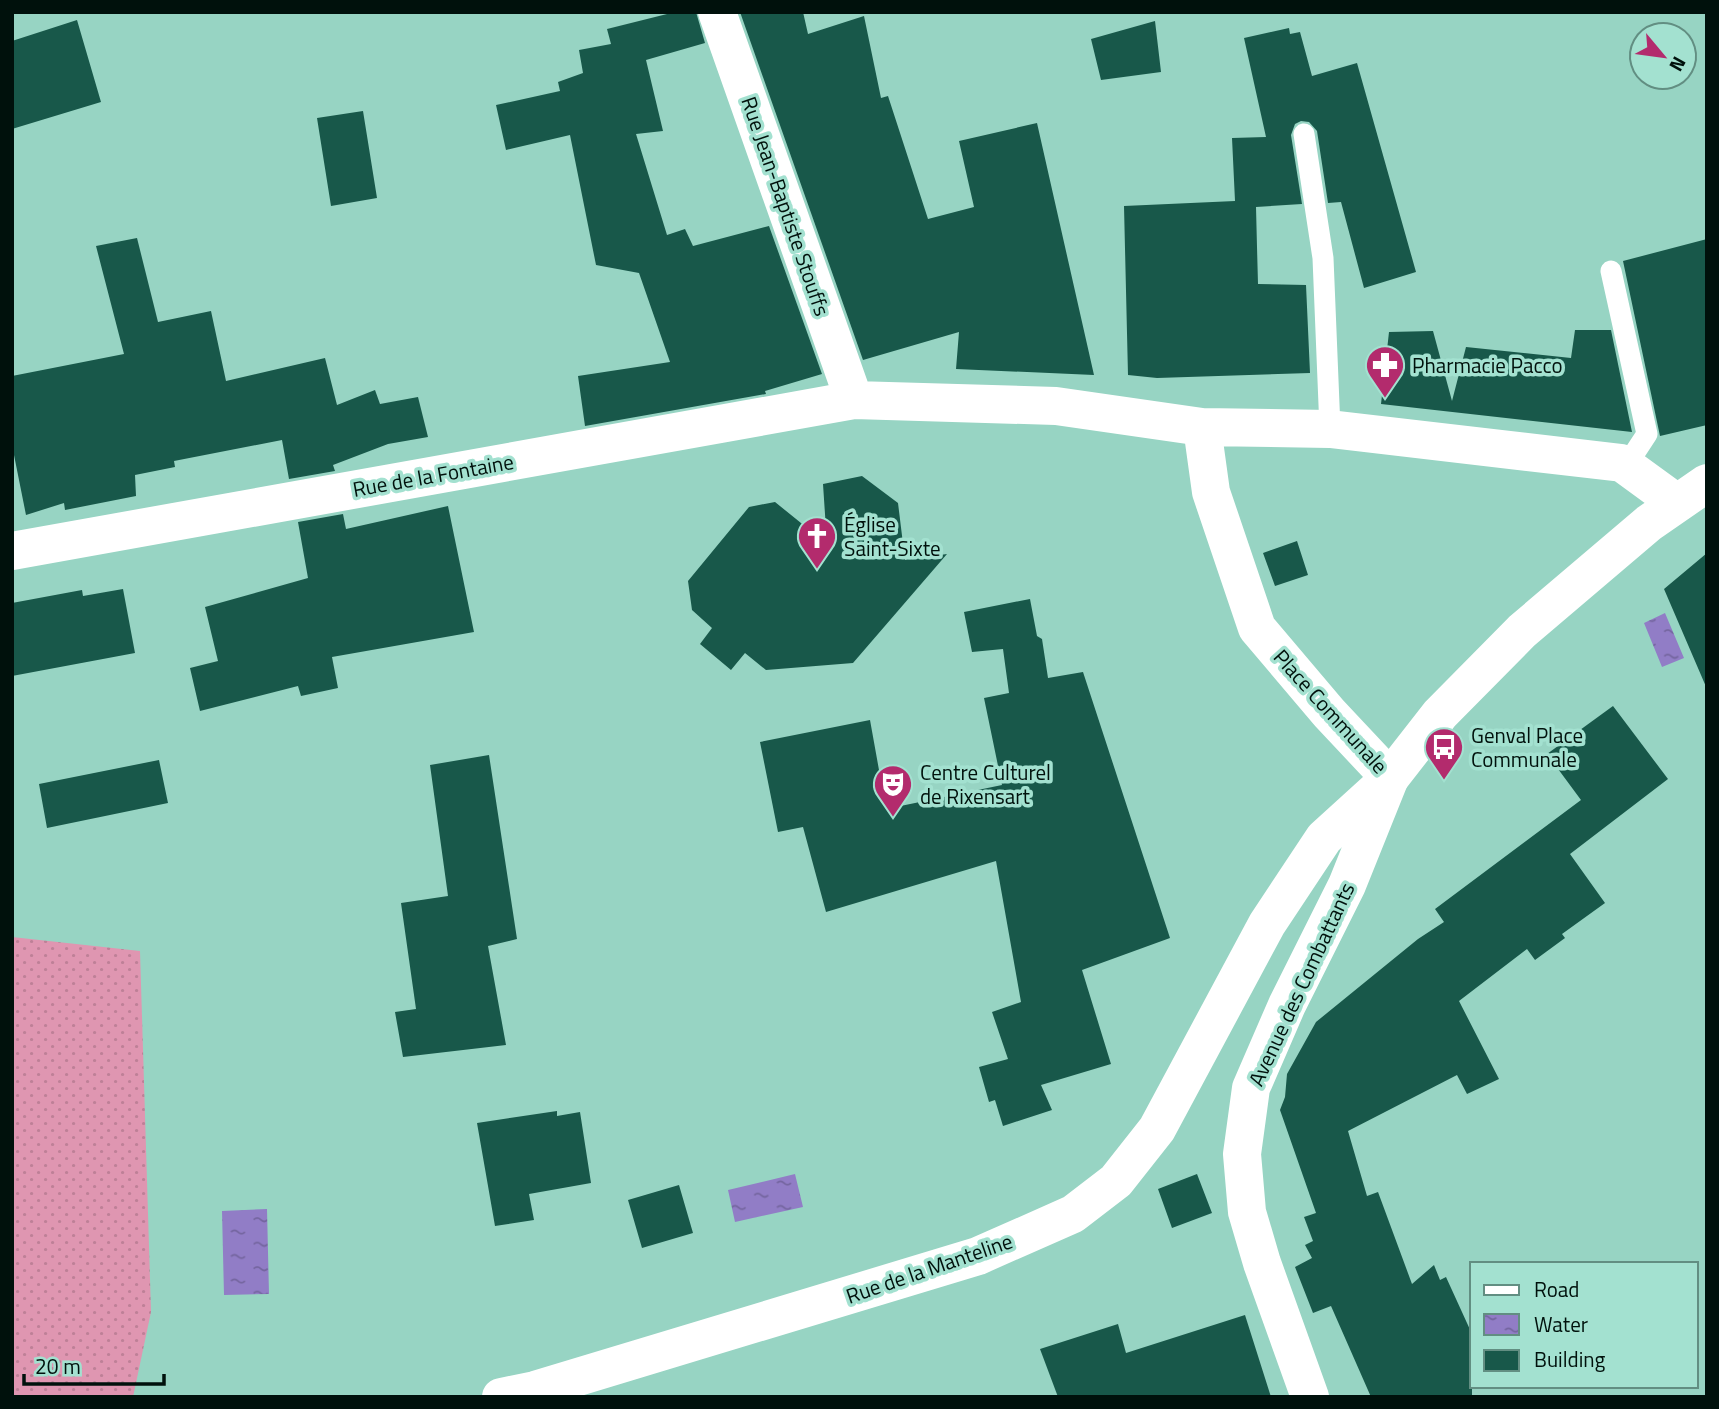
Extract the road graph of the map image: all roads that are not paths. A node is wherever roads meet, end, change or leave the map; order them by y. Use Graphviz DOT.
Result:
graph roads {
  1 [pos="717,12"];
  2 [pos="1304,134"];
  3 [pos="1611,271"];
  4 [pos="854,400"];
  5 [pos="1202,427"];
  6 [pos="1330,429"];
  7 [pos="1626,466"];
  8 [pos="1692,493"];
  9 [pos="12,551"];
  10 [pos="1390,778"];
  11 [pos="500,1397"];
  12 [pos="1310,1397"];
  1 -- 4 [label="street, Rue Jean-Baptiste Stouffs"];
  2 -- 6 [label="lane"];
  3 -- 7 [label="lane"];
  4 -- 5 [label="street, Place Communale"];
  4 -- 9 [label="street, Rue de la Fontaine"];
  5 -- 6 [label="street, Place Communale"];
  5 -- 10 [label="street, Place Communale"];
  6 -- 7 [label="street, Place Communale"];
  7 -- 8 [label="street, Place Communale"];
  8 -- 10 [label="street, Place Communale"];
  10 -- 11 [label="street, Rue de la Manteline"];
  10 -- 12 [label="street, Avenue des Combattants"];
}
